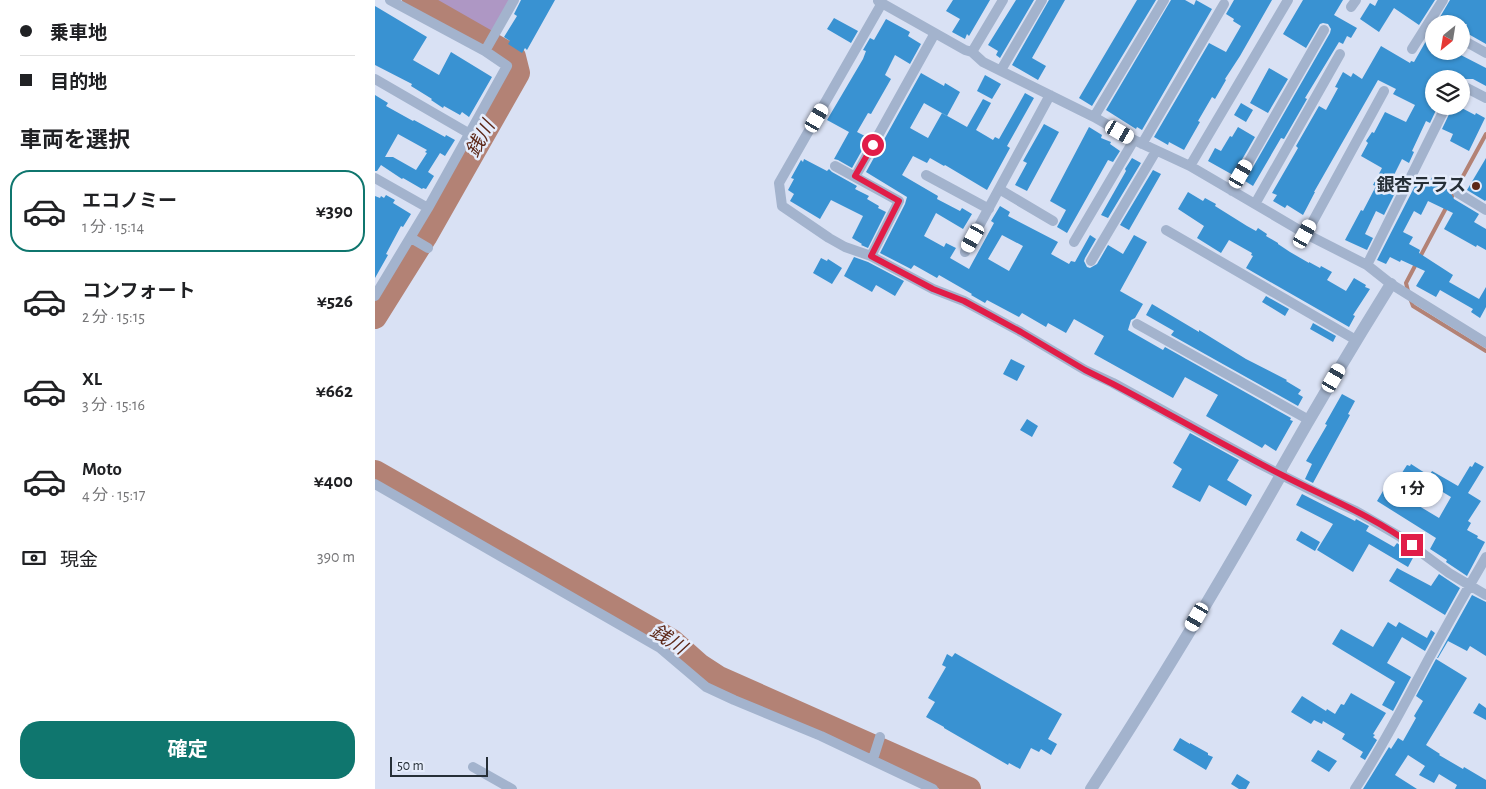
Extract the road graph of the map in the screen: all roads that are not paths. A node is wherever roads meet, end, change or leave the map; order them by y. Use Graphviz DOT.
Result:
graph roads {
  1 [pos="390,0"];
  2 [pos="514,0"];
  3 [pos="1003,0"];
  4 [pos="1043,0"];
  5 [pos="1164,0"];
  6 [pos="1288,0"];
  7 [pos="1443,0"];
  8 [pos="1223,1"];
  9 [pos="880,2"];
  10 [pos="1435,15"];
  11 [pos="1324,30"];
  12 [pos="1425,31"];
  13 [pos="935,33"];
  14 [pos="1470,44"];
  15 [pos="488,45"];
  16 [pos="1412,49"];
  17 [pos="972,52"];
  18 [pos="1486,53"];
  19 [pos="1340,54"];
  20 [pos="1001,70"];
  21 [pos="375,79"];
  22 [pos="1470,90"];
  23 [pos="1384,91"];
  24 [pos="1050,95"];
  25 [pos="1486,98"];
  26 [pos="1442,115"];
  27 [pos="1094,117"];
  28 [pos="470,134"];
  29 [pos="1138,142"];
  30 [pos="1156,151"];
  31 [pos="835,166"];
  32 [pos="1191,166"];
  33 [pos="926,175"];
  34 [pos="855,176"];
  35 [pos="375,178"];
  36 [pos="999,189"];
  37 [pos="1232,191"];
  38 [pos="1458,193"];
  39 [pos="1255,204"];
  40 [pos="428,208"];
  41 [pos="989,208"];
  42 [pos="1486,210"];
  43 [pos="1053,221"];
  44 [pos="1166,230"];
  45 [pos="1305,234"];
  46 [pos="411,238"];
  47 [pos="1074,242"];
  48 [pos="428,248"];
  49 [pos="965,252"];
  50 [pos="871,256"];
  51 [pos="1091,261"];
  52 [pos="1367,265"];
  53 [pos="1391,284"];
  54 [pos="375,296"];
  55 [pos="1137,324"];
  56 [pos="1356,340"];
  57 [pos="1486,343"];
  58 [pos="1309,420"];
  59 [pos="1281,475"];
  60 [pos="375,484"];
  61 [pos="1486,557"];
  62 [pos="1470,585"];
  63 [pos="1486,594"];
  64 [pos="880,738"];
  65 [pos="873,757"];
  66 [pos="473,766"];
  67 [pos="512,789"];
  68 [pos="933,789"];
  69 [pos="1091,789"];
  70 [pos="1355,789"];
  1 -- 15 [label="street"];
  2 -- 15 [label="street"];
  3 -- 17 [label="street"];
  4 -- 20 [label="street"];
  5 -- 27 [label="street"];
  6 -- 32 [label="street"];
  7 -- 10 [label="street"];
  8 -- 29 [label="street"];
  9 -- 13 [label="street"];
  9 -- 50 [label="street"];
  11 -- 37 [label="street"];
  12 -- 16 [label="street"];
  13 -- 17 [label="street"];
  13 -- 34 [label="street"];
  14 -- 18 [label="street"];
  15 -- 28 [label="street"];
  17 -- 20 [label="street"];
  19 -- 39 [label="street"];
  20 -- 24 [label="street"];
  21 -- 28 [label="street"];
  22 -- 25 [label="street"];
  23 -- 45 [label="street"];
  24 -- 27 [label="street"];
  24 -- 36 [label="street"];
  26 -- 52 [label="street"];
  27 -- 29 [label="street"];
  28 -- 40 [label="street"];
  29 -- 30 [label="street"];
  29 -- 47 [label="street"];
  30 -- 32 [label="street"];
  30 -- 51 [label="street"];
  31 -- 34 [label="street"];
  32 -- 37 [label="street"];
  33 -- 41 [label="street"];
  34 -- 50 [label="street"];
  35 -- 40 [label="street"];
  36 -- 41 [label="street"];
  36 -- 43 [label="street"];
  37 -- 39 [label="street"];
  38 -- 42 [label="street"];
  39 -- 45 [label="street"];
  40 -- 46 [label="street"];
  41 -- 49 [label="street"];
  44 -- 56 [label="street"];
  45 -- 52 [label="street"];
  46 -- 48 [label="street"];
  46 -- 54 [label="street"];
  50 -- 59 [label="street"];
  52 -- 53 [label="street"];
  53 -- 56 [label="street"];
  53 -- 57 [label="street"];
  55 -- 58 [label="street"];
  56 -- 58 [label="street"];
  58 -- 59 [label="street"];
  59 -- 62 [label="street"];
  59 -- 69 [label="street"];
  60 -- 65 [label="street"];
  61 -- 62 [label="street"];
  62 -- 63 [label="street"];
  62 -- 70 [label="street"];
  64 -- 65 [label="street"];
  65 -- 68 [label="street"];
  66 -- 67 [label="street"];
}
